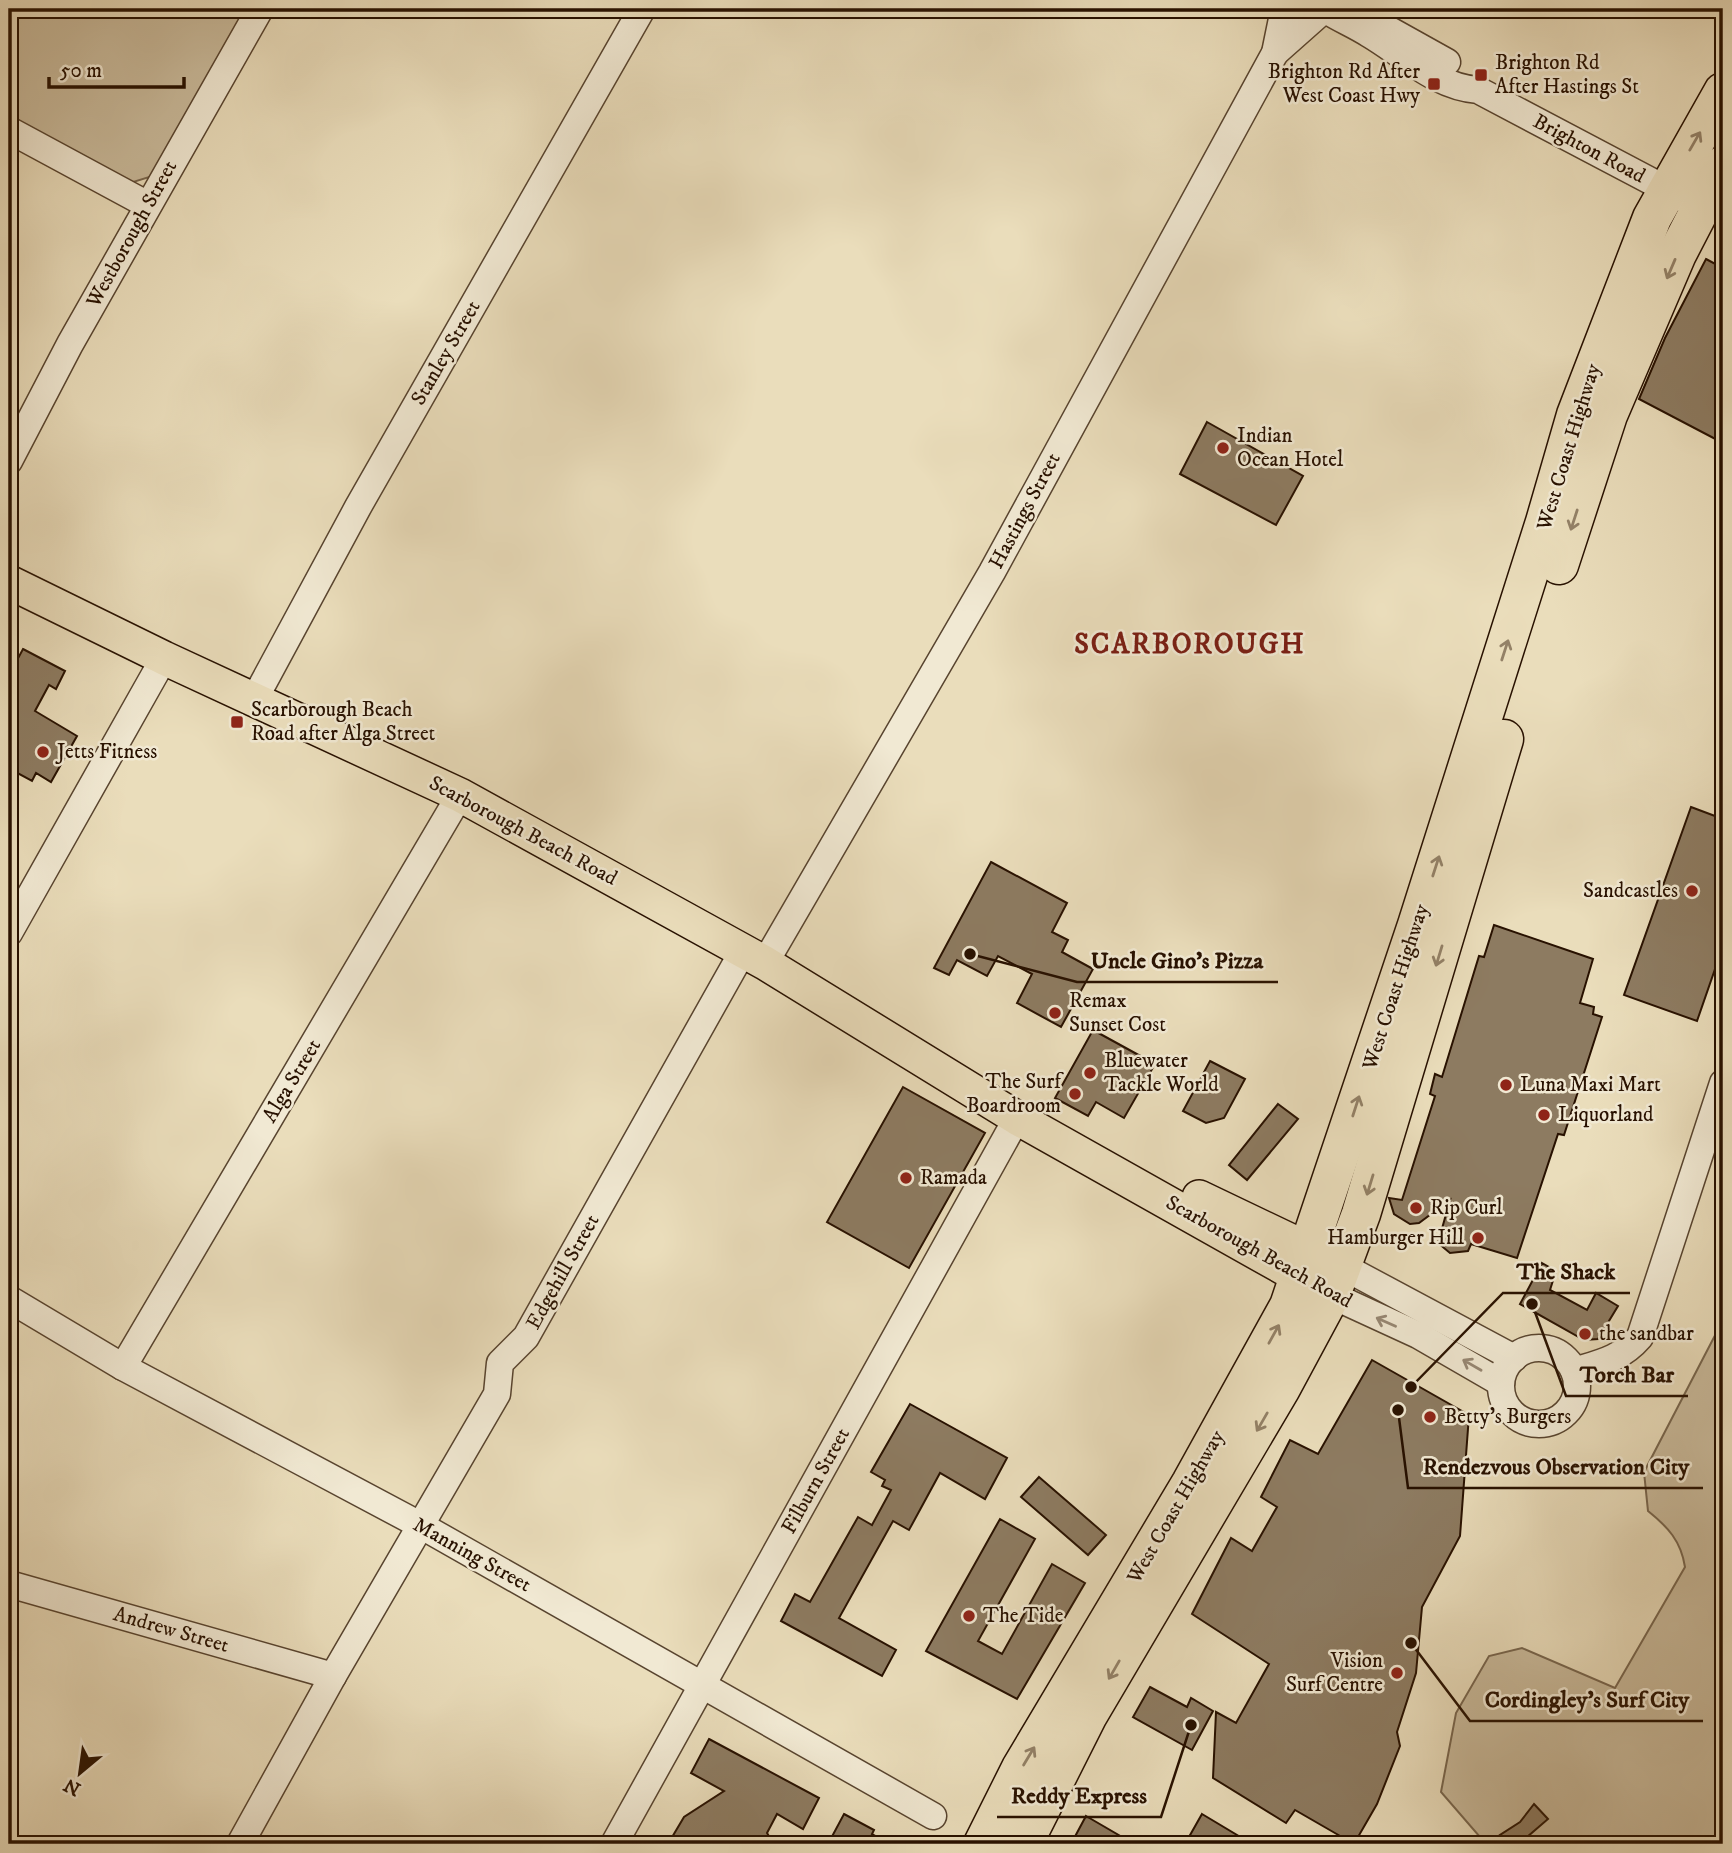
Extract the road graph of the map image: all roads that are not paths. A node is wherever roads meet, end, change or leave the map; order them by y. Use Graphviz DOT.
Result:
graph roads {
  1 [pos="260,9"];
  2 [pos="642,9"];
  3 [pos="1284,9"];
  4 [pos="1292,9"];
  5 [pos="1359,9"];
  6 [pos="1324,11"];
  7 [pos="1275,53"];
  8 [pos="1478,90"];
  9 [pos="1723,92"];
  10 [pos="9,130"];
  11 [pos="1723,165"];
  12 [pos="1667,190"];
  13 [pos="148,205"];
  14 [pos="1716,218"];
  15 [pos="9,461"];
  16 [pos="9,582"];
  17 [pos="164,658"];
  18 [pos="254,700"];
  19 [pos="460,795"];
  20 [pos="9,933"];
  21 [pos="754,957"];
  22 [pos="1723,1083"];
  23 [pos="1017,1118"];
  24 [pos="1320,1272"];
  25 [pos="9,1299"];
  26 [pos="1514,1358"];
  27 [pos="123,1367"];
  28 [pos="1574,1371"];
  29 [pos="1502,1383"];
  30 [pos="420,1525"];
  31 [pos="9,1584"];
  32 [pos="333,1676"];
  33 [pos="703,1684"];
  34 [pos="933,1816"];
  35 [pos="988,1842"];
  36 [pos="240,1844"];
  37 [pos="614,1844"];
  38 [pos="1023,1844"];
  1 -- 13 [label="street, Westborough Street"];
  2 -- 18 [label="street, Stanley Street"];
  3 -- 7 [label="street, Hastings Street"];
  4 -- 6 [label="street, Brighton Road"];
  5 -- 8 [label="street, Brighton Road"];
  6 -- 7 [label="street, Hastings Street"];
  6 -- 8 [label="street, Brighton Road"];
  7 -- 21 [label="street, Hastings Street"];
  8 -- 12 [label="street, Brighton Road"];
  12 -- 9 [label="highway, West Coast Highway, one-way"];
  10 -- 13 [label="street"];
  11 -- 14 [label="highway, West Coast Highway"];
  12 -- 14 [label="street, Brighton Road"];
  24 -- 12 [label="highway, West Coast Highway, one-way"];
  13 -- 15 [label="street, Westborough Street"];
  14 -- 24 [label="highway, West Coast Highway, one-way"];
  16 -- 17 [label="main road, Scarborough Beach Road"];
  17 -- 18 [label="main road, Scarborough Beach Road"];
  17 -- 20 [label="street"];
  18 -- 19 [label="main road, Scarborough Beach Road"];
  19 -- 21 [label="main road, Scarborough Beach Road"];
  19 -- 27 [label="street, Alga Street"];
  21 -- 23 [label="main road, Scarborough Beach Road"];
  21 -- 30 [label="street, Edgehill Street"];
  22 -- 28 [label="street"];
  23 -- 24 [label="main road, Scarborough Beach Road"];
  23 -- 33 [label="street, Filburn Street"];
  24 -- 26 [label="street, Scarborough Beach Road"];
  29 -- 24 [label="street, Scarborough Beach Road, one-way"];
  35 -- 24 [label="highway, West Coast Highway, one-way"];
  24 -- 38 [label="highway, West Coast Highway, one-way"];
  25 -- 27 [label="street, Manning Street"];
  26 -- 28 [label="street"];
  26 -- 29 [label="street"];
  27 -- 30 [label="street, Manning Street"];
  28 -- 29 [label="street"];
  30 -- 32 [label="street, Edgehill Street"];
  30 -- 33 [label="street, Manning Street"];
  31 -- 32 [label="street, Andrew Street"];
  32 -- 36 [label="street, Edgehill Street"];
  33 -- 34 [label="street, Manning Street"];
  33 -- 37 [label="street, Filburn Street"];
}
